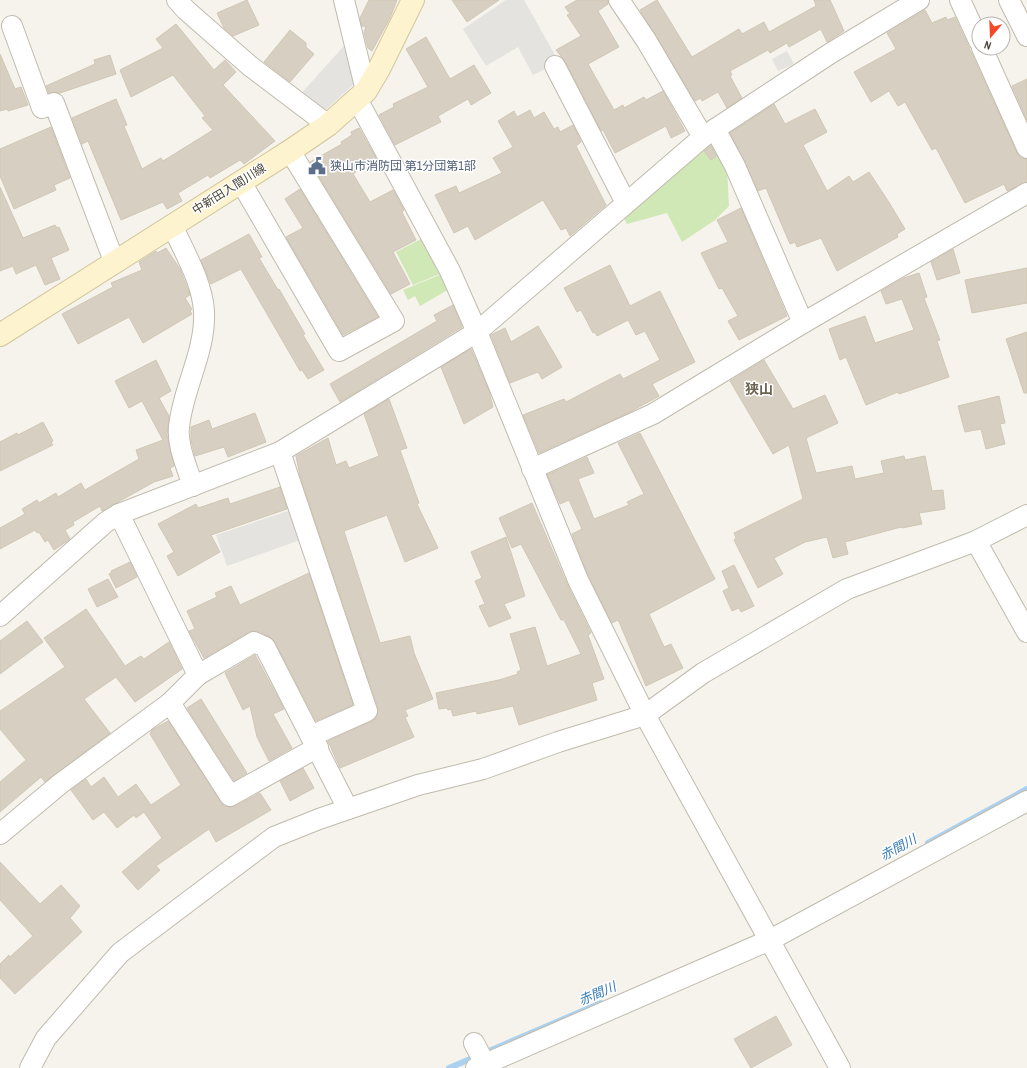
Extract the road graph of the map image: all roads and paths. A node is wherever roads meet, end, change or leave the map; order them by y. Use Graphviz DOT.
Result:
graph roads {
  1 [pos="177,0"];
  2 [pos="344,0"];
  3 [pos="413,0"];
  4 [pos="619,0"];
  5 [pos="919,0"];
  6 [pos="960,0"];
  7 [pos="1009,0"];
  8 [pos="971,24"];
  9 [pos="12,26"];
  10 [pos="1027,36"];
  11 [pos="986,56"];
  12 [pos="555,66"];
  13 [pos="362,95"];
  14 [pos="328,125"];
  15 [pos="709,133"];
  16 [pos="1027,148"];
  17 [pos="290,151"];
  18 [pos="241,182"];
  19 [pos="1027,193"];
  20 [pos="626,203"];
  21 [pos="172,226"];
  22 [pos="114,261"];
  23 [pos="803,323"];
  24 [pos="477,332"];
  25 [pos="0,335"];
  26 [pos="280,452"];
  27 [pos="532,469"];
  28 [pos="193,486"];
  29 [pos="119,514"];
  30 [pos="1027,515"];
  31 [pos="976,541"];
  32 [pos="0,616"];
  33 [pos="1027,632"];
  34 [pos="198,676"];
  35 [pos="170,702"];
  36 [pos="645,715"];
  37 [pos="314,741"];
  38 [pos="1027,801"];
  39 [pos="348,809"];
  40 [pos="0,834"];
  41 [pos="770,940"];
  42 [pos="479,1057"];
  43 [pos="30,1068"];
  44 [pos="840,1068"];
  1 -- 14 [label="street"];
  2 -- 13 [label="street"];
  3 -- 13 [label="main road, 中新田入間川線"];
  4 -- 15 [label="street"];
  5 -- 15 [label="street"];
  6 -- 8 [label="street"];
  7 -- 10 [label="street"];
  9 -- 22 [label="street"];
  11 -- 16 [label="street"];
  12 -- 20 [label="street"];
  13 -- 14 [label="main road, 中新田入間川線"];
  13 -- 24 [label="street"];
  14 -- 17 [label="main road, 中新田入間川線"];
  15 -- 20 [label="street"];
  15 -- 23 [label="street"];
  17 -- 18 [label="main road, 中新田入間川線"];
  17 -- 18 [label="street"];
  18 -- 21 [label="main road, 中新田入間川線"];
  19 -- 23 [label="street"];
  20 -- 24 [label="street"];
  21 -- 22 [label="main road, 中新田入間川線"];
  21 -- 28 [label="street"];
  22 -- 25 [label="main road, 中新田入間川線"];
  23 -- 27 [label="street"];
  24 -- 26 [label="street"];
  24 -- 27 [label="street"];
  26 -- 28 [label="street"];
  26 -- 37 [label="street"];
  27 -- 36 [label="street"];
  28 -- 29 [label="street"];
  29 -- 32 [label="street"];
  29 -- 34 [label="street"];
  30 -- 31 [label="street"];
  31 -- 33 [label="street"];
  31 -- 36 [label="street"];
  34 -- 35 [label="street"];
  34 -- 37 [label="street"];
  35 -- 37 [label="street"];
  35 -- 40 [label="street"];
  36 -- 39 [label="street"];
  36 -- 41 [label="street"];
  37 -- 39 [label="street"];
  38 -- 41 [label="street"];
  39 -- 43 [label="street"];
  41 -- 42 [label="street"];
  41 -- 44 [label="street"];
}
